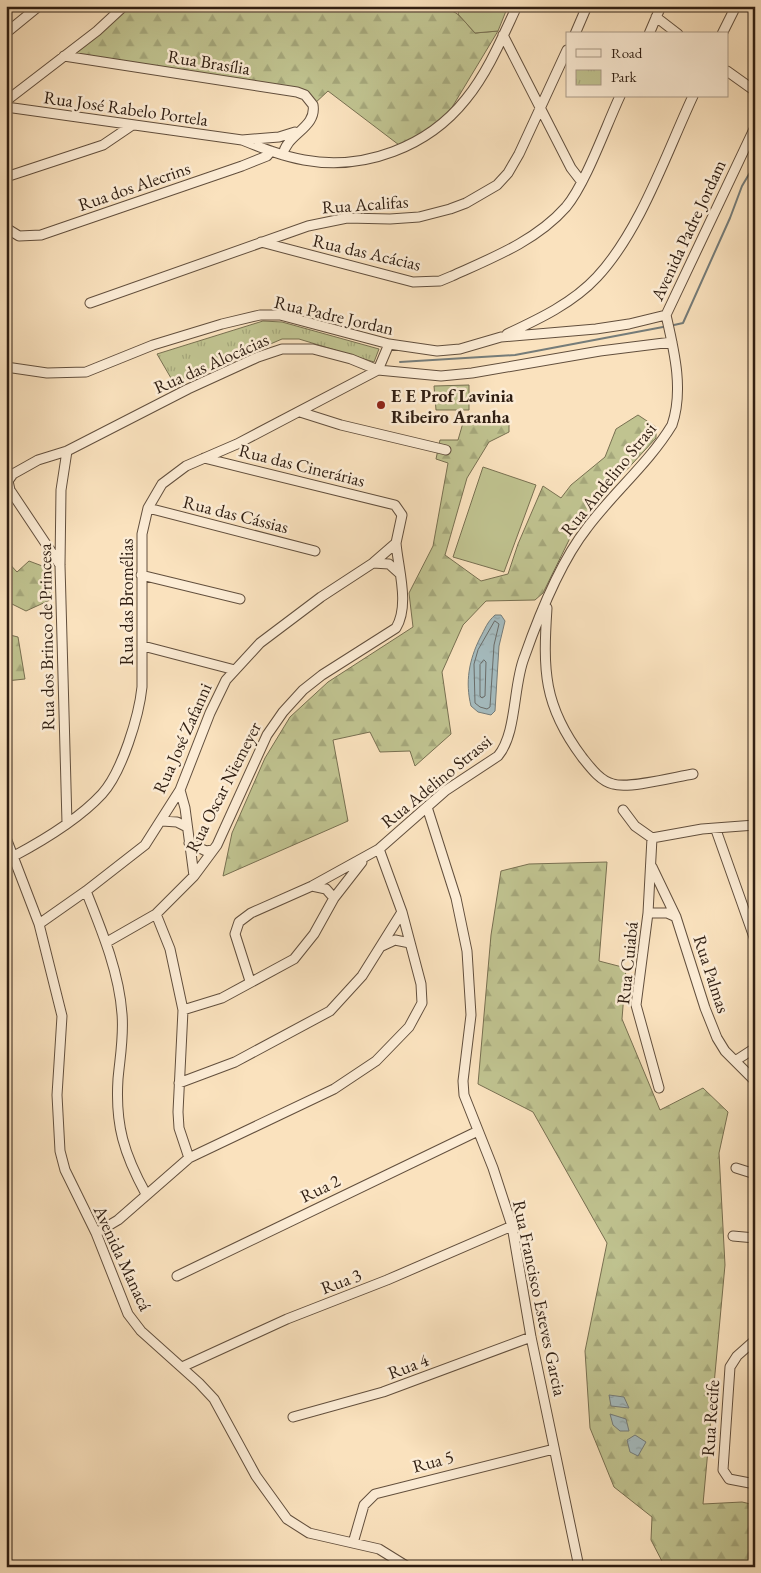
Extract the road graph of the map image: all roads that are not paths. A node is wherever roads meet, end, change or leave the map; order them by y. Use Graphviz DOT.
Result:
graph roads {
  1 [pos="39,6"];
  2 [pos="124,6"];
  3 [pos="517,6"];
  4 [pos="587,6"];
  5 [pos="661,6"];
  6 [pos="736,6"];
  7 [pos="656,17"];
  8 [pos="576,32"];
  9 [pos="650,32"];
  10 [pos="675,32"];
  11 [pos="723,32"];
  12 [pos="6,33"];
  13 [pos="503,34"];
  14 [pos="566,52"];
  15 [pos="64,56"];
  16 [pos="728,72"];
  17 [pos="755,90"];
  18 [pos="619,98"];
  19 [pos="692,98"];
  20 [pos="6,101"];
  21 [pos="541,106"];
  22 [pos="6,107"];
  23 [pos="131,126"];
  24 [pos="755,127"];
  25 [pos="300,131"];
  26 [pos="242,140"];
  27 [pos="271,151"];
  28 [pos="283,155"];
  29 [pos="6,177"];
  30 [pos="581,181"];
  31 [pos="6,228"];
  32 [pos="260,242"];
  33 [pos="90,303"];
  34 [pos="666,315"];
  35 [pos="536,320"];
  36 [pos="541,333"];
  37 [pos="501,337"];
  38 [pos="672,342"];
  39 [pos="389,344"];
  40 [pos="6,368"];
  41 [pos="378,370"];
  42 [pos="300,412"];
  43 [pos="446,450"];
  44 [pos="67,451"];
  45 [pos="204,458"];
  46 [pos="148,508"];
  47 [pos="396,543"];
  48 [pos="316,551"];
  49 [pos="373,563"];
  50 [pos="60,565"];
  51 [pos="399,573"];
  52 [pos="141,575"];
  53 [pos="240,599"];
  54 [pos="547,603"];
  55 [pos="142,646"];
  56 [pos="235,670"];
  57 [pos="693,774"];
  58 [pos="180,790"];
  59 [pos="427,806"];
  60 [pos="623,810"];
  61 [pos="162,821"];
  62 [pos="67,823"];
  63 [pos="755,825"];
  64 [pos="187,827"];
  65 [pos="716,830"];
  66 [pos="6,838"];
  67 [pos="652,838"];
  68 [pos="189,843"];
  69 [pos="379,849"];
  70 [pos="213,850"];
  71 [pos="14,856"];
  72 [pos="364,859"];
  73 [pos="652,867"];
  74 [pos="194,876"];
  75 [pos="312,886"];
  76 [pos="86,891"];
  77 [pos="334,898"];
  78 [pos="402,912"];
  79 [pos="648,913"];
  80 [pos="156,914"];
  81 [pos="676,917"];
  82 [pos="39,924"];
  83 [pos="755,940"];
  84 [pos="106,942"];
  85 [pos="410,943"];
  86 [pos="380,947"];
  87 [pos="250,981"];
  88 [pos="183,1010"];
  89 [pos="755,1048"];
  90 [pos="735,1061"];
  91 [pos="755,1081"];
  92 [pos="179,1083"];
  93 [pos="660,1088"];
  94 [pos="478,1131"];
  95 [pos="189,1158"];
  96 [pos="736,1168"];
  97 [pos="755,1174"];
  98 [pos="146,1194"];
  99 [pos="512,1226"];
  100 [pos="96,1233"];
  101 [pos="733,1236"];
  102 [pos="755,1238"];
  103 [pos="177,1276"];
  104 [pos="531,1337"];
  105 [pos="755,1340"];
  106 [pos="182,1367"];
  107 [pos="293,1417"];
  108 [pos="554,1449"];
  109 [pos="755,1484"];
  110 [pos="352,1543"];
  111 [pos="408,1567"];
  112 [pos="579,1567"];
  1 -- 12 [label="street"];
  2 -- 15 [label="street"];
  3 -- 13 [label="street"];
  4 -- 8 [label="street"];
  5 -- 7 [label="street"];
  6 -- 11 [label="street"];
  7 -- 9 [label="street"];
  7 -- 10 [label="street"];
  13 -- 21 [label="street"];
  13 -- 28 [label="street"];
  14 -- 21 [label="street, Rua Acalifas"];
  15 -- 20 [label="street"];
  15 -- 25 [label="street, Rua Brasília"];
  16 -- 17 [label="street"];
  18 -- 30 [label="street, Rua das Acácias"];
  19 -- 35 [label="street"];
  21 -- 30 [label="street"];
  21 -- 32 [label="street, Rua Acalifas"];
  22 -- 23 [label="street, Rua José Rabelo Portela"];
  23 -- 26 [label="street, Rua José Rabelo Portela"];
  23 -- 29 [label="street"];
  24 -- 34 [label="street, Avenida Padre Jordam"];
  25 -- 26 [label="street"];
  25 -- 28 [label="street, Rua Brasília"];
  26 -- 27 [label="street"];
  27 -- 28 [label="street"];
  27 -- 31 [label="street, Rua dos Alecrins"];
  30 -- 32 [label="street, Rua das Acácias"];
  32 -- 33 [label="street, Rua Acalifas"];
  34 -- 36 [label="street, Avenida Padre Jordam"];
  34 -- 38 [label="street, Rua Andelino Strasi"];
  35 -- 36 [label="street"];
  35 -- 37 [label="street"];
  36 -- 37 [label="street, Rua Padre Jordan"];
  37 -- 39 [label="street, Rua Padre Jordan"];
  38 -- 41 [label="street, Rua das Alocácias"];
  38 -- 54 [label="street, Rua Andelino Strasi"];
  39 -- 40 [label="street, Rua Padre Jordan"];
  39 -- 41 [label="street"];
  41 -- 42 [label="street, Rua das Bromélias"];
  41 -- 44 [label="street, Rua das Alocácias"];
  42 -- 43 [label="street"];
  42 -- 45 [label="street, Rua das Bromélias"];
  44 -- 50 [label="street, Rua dos Brinco de Princesa"];
  44 -- 50 [label="street"];
  45 -- 46 [label="street, Rua das Bromélias"];
  45 -- 47 [label="street, Rua das Cinerárias"];
  46 -- 48 [label="street, Rua das Cássias"];
  46 -- 52 [label="street, Rua das Bromélias"];
  47 -- 49 [label="street, Rua José Zafanni"];
  47 -- 51 [label="street, Rua Oscar Niemeyer"];
  49 -- 51 [label="street"];
  49 -- 56 [label="street, Rua José Zafanni"];
  50 -- 62 [label="street, Rua dos Brinco de Princesa"];
  51 -- 70 [label="street, Rua Oscar Niemeyer"];
  52 -- 53 [label="street"];
  52 -- 55 [label="street, Rua das Bromélias"];
  54 -- 57 [label="street"];
  54 -- 59 [label="street, Rua Adelino Strassi"];
  55 -- 56 [label="street"];
  55 -- 62 [label="street, Rua das Bromélias"];
  56 -- 58 [label="street, Rua José Zafanni"];
  58 -- 61 [label="street, Rua José Zafanni"];
  58 -- 64 [label="street"];
  59 -- 69 [label="street, Rua Adelino Strassi"];
  59 -- 94 [label="street, Rua Francisco Esteves Garcia"];
  60 -- 67 [label="street"];
  61 -- 64 [label="street"];
  61 -- 76 [label="street, Rua José Zafanni"];
  62 -- 71 [label="street, Rua das Bromélias"];
  63 -- 65 [label="street"];
  64 -- 68 [label="street"];
  65 -- 67 [label="street"];
  65 -- 83 [label="street"];
  66 -- 71 [label="street, Avenida Manacá"];
  67 -- 73 [label="street, Rua Cuiabá"];
  68 -- 70 [label="street"];
  68 -- 74 [label="street"];
  69 -- 72 [label="street, Rua Adelino Strassi"];
  69 -- 78 [label="street"];
  70 -- 74 [label="street, Rua Oscar Niemeyer"];
  71 -- 82 [label="street, Avenida Manacá"];
  72 -- 75 [label="street"];
  72 -- 77 [label="street"];
  73 -- 79 [label="street, Rua Cuiabá"];
  73 -- 81 [label="street, Rua Palmas"];
  74 -- 80 [label="street, Rua Oscar Niemeyer"];
  75 -- 77 [label="street"];
  75 -- 87 [label="street"];
  76 -- 82 [label="street, Rua José Zafanni"];
  76 -- 84 [label="street"];
  77 -- 87 [label="street"];
  78 -- 85 [label="street"];
  78 -- 86 [label="street"];
  79 -- 81 [label="street"];
  79 -- 93 [label="street, Rua Cuiabá"];
  80 -- 84 [label="street, Rua Oscar Niemeyer"];
  80 -- 88 [label="street"];
  81 -- 90 [label="street, Rua Palmas"];
  82 -- 100 [label="street, Avenida Manacá"];
  84 -- 98 [label="street"];
  85 -- 86 [label="street"];
  85 -- 95 [label="street"];
  86 -- 92 [label="street"];
  87 -- 88 [label="street"];
  88 -- 92 [label="street"];
  89 -- 90 [label="street"];
  90 -- 91 [label="street, Rua Palmas"];
  92 -- 95 [label="street"];
  94 -- 99 [label="street, Rua Francisco Esteves Garcia"];
  94 -- 103 [label="street, Rua 2"];
  95 -- 98 [label="street"];
  96 -- 97 [label="street"];
  98 -- 100 [label="street"];
  99 -- 104 [label="street, Rua Francisco Esteves Garcia"];
  99 -- 106 [label="street, Rua 3"];
  100 -- 106 [label="street, Avenida Manacá"];
  101 -- 102 [label="street"];
  104 -- 107 [label="street, Rua 4"];
  104 -- 108 [label="street, Rua Francisco Esteves Garcia"];
  105 -- 109 [label="street, Rua Recife"];
  106 -- 110 [label="street, Avenida Manacá"];
  108 -- 110 [label="street, Rua 5"];
  108 -- 112 [label="street, Rua Francisco Esteves Garcia"];
  110 -- 111 [label="street, Avenida Manacá"];
}
